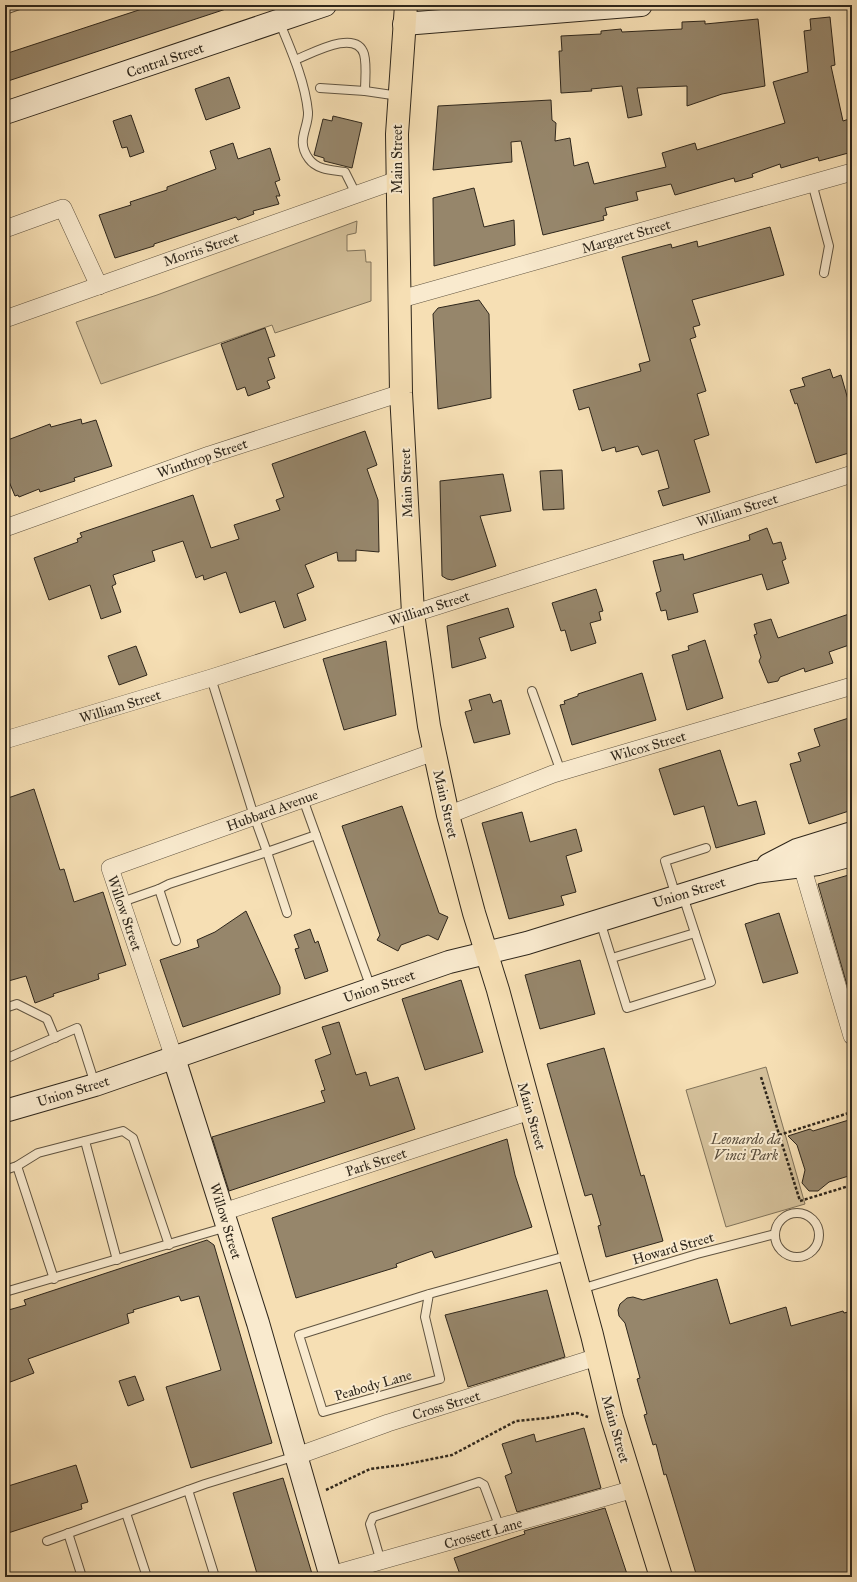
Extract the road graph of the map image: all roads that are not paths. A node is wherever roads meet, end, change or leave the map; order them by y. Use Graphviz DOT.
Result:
graph roads {
  1 [pos="19,5"];
  2 [pos="325,5"];
  3 [pos="641,5"];
  4 [pos="5,10"];
  5 [pos="405,15"];
  6 [pos="279,21"];
  7 [pos="295,60"];
  8 [pos="320,88"];
  9 [pos="365,92"];
  10 [pos="399,96"];
  11 [pos="5,113"];
  12 [pos="852,172"];
  13 [pos="397,180"];
  14 [pos="812,183"];
  15 [pos="356,194"];
  16 [pos="5,229"];
  17 [pos="824,273"];
  18 [pos="99,286"];
  19 [pos="401,299"];
  20 [pos="5,319"];
  21 [pos="401,394"];
  22 [pos="852,474"];
  23 [pos="5,528"];
  24 [pos="413,613"];
  25 [pos="211,678"];
  26 [pos="852,686"];
  27 [pos="532,691"];
  28 [pos="5,740"];
  29 [pos="434,752"];
  30 [pos="561,772"];
  31 [pos="303,799"];
  32 [pos="448,815"];
  33 [pos="254,816"];
  34 [pos="852,833"];
  35 [pos="316,835"];
  36 [pos="706,848"];
  37 [pos="267,852"];
  38 [pos="852,855"];
  39 [pos="802,866"];
  40 [pos="110,868"];
  41 [pos="756,872"];
  42 [pos="159,890"];
  43 [pos="679,895"];
  44 [pos="122,902"];
  45 [pos="287,913"];
  46 [pos="600,920"];
  47 [pos="695,933"];
  48 [pos="176,941"];
  49 [pos="486,952"];
  50 [pos="612,958"];
  51 [pos="371,988"];
  52 [pos="5,1008"];
  53 [pos="852,1036"];
  54 [pos="55,1038"];
  55 [pos="174,1058"];
  56 [pos="5,1059"];
  57 [pos="95,1085"];
  58 [pos="5,1111"];
  59 [pos="530,1111"];
  60 [pos="86,1141"];
  61 [pos="18,1166"];
  62 [pos="5,1170"];
  63 [pos="225,1220"];
  64 [pos="775,1234"];
  65 [pos="169,1245"];
  66 [pos="570,1255"];
  67 [pos="117,1260"];
  68 [pos="54,1279"];
  69 [pos="580,1289"];
  70 [pos="5,1291"];
  71 [pos="429,1294"];
  72 [pos="597,1358"];
  73 [pos="297,1456"];
  74 [pos="634,1489"];
  75 [pos="188,1490"];
  76 [pos="126,1513"];
  77 [pos="500,1528"];
  78 [pos="68,1533"];
  79 [pos="47,1541"];
  80 [pos="381,1562"];
  81 [pos="331,1576"];
  82 [pos="82,1577"];
  83 [pos="147,1577"];
  84 [pos="215,1577"];
  85 [pos="662,1577"];
  1 -- 4 [label="lane"];
  2 -- 6 [label="street, Central Street"];
  3 -- 5 [label="street"];
  5 -- 10 [label="main road, Main Street"];
  6 -- 7 [label="lane"];
  6 -- 11 [label="street, Central Street"];
  7 -- 9 [label="lane"];
  7 -- 15 [label="lane"];
  8 -- 9 [label="lane"];
  9 -- 10 [label="lane"];
  10 -- 13 [label="main road, Main Street"];
  12 -- 14 [label="street, Margaret Street"];
  13 -- 15 [label="street, Morris Street"];
  13 -- 19 [label="main road, Main Street"];
  14 -- 17 [label="lane"];
  14 -- 19 [label="street, Margaret Street"];
  15 -- 18 [label="street, Morris Street"];
  16 -- 18 [label="street"];
  18 -- 20 [label="street, Morris Street"];
  19 -- 21 [label="main road, Main Street"];
  21 -- 23 [label="street, Winthrop Street"];
  21 -- 24 [label="main road, Main Street"];
  22 -- 24 [label="street, William Street"];
  24 -- 25 [label="street, William Street"];
  24 -- 29 [label="main road, Main Street"];
  25 -- 28 [label="street, William Street"];
  25 -- 33 [label="lane"];
  26 -- 30 [label="street, Wilcox Street"];
  27 -- 30 [label="lane"];
  29 -- 31 [label="street, Hubbard Avenue"];
  29 -- 32 [label="main road, Main Street"];
  30 -- 32 [label="street, Wilcox Street"];
  31 -- 33 [label="street, Hubbard Avenue"];
  31 -- 35 [label="lane"];
  32 -- 49 [label="main road, Main Street"];
  33 -- 37 [label="lane"];
  33 -- 40 [label="street, Hubbard Avenue"];
  34 -- 41 [label="street, Union Street"];
  35 -- 37 [label="lane"];
  35 -- 51 [label="lane"];
  36 -- 43 [label="lane"];
  37 -- 42 [label="lane"];
  37 -- 45 [label="lane"];
  38 -- 39 [label="street, Union Street"];
  39 -- 41 [label="street, Union Street"];
  39 -- 53 [label="street"];
  40 -- 44 [label="street, Willow Street"];
  41 -- 43 [label="street, Union Street"];
  42 -- 44 [label="lane"];
  42 -- 48 [label="lane"];
  43 -- 46 [label="street, Union Street"];
  43 -- 47 [label="lane"];
  44 -- 55 [label="street, Willow Street"];
  46 -- 49 [label="street, Union Street"];
  46 -- 50 [label="lane"];
  47 -- 50 [label="lane"];
  47 -- 50 [label="lane"];
  49 -- 51 [label="street, Union Street"];
  49 -- 59 [label="main road, Main Street"];
  51 -- 55 [label="street, Union Street"];
  52 -- 54 [label="lane"];
  54 -- 56 [label="lane"];
  54 -- 57 [label="lane"];
  55 -- 57 [label="street, Union Street"];
  55 -- 63 [label="street, Willow Street"];
  57 -- 58 [label="street, Union Street"];
  59 -- 63 [label="street, Park Street"];
  59 -- 66 [label="main road, Main Street"];
  60 -- 61 [label="lane"];
  60 -- 65 [label="lane"];
  60 -- 67 [label="lane"];
  61 -- 62 [label="lane"];
  61 -- 68 [label="lane"];
  63 -- 65 [label="lane"];
  63 -- 73 [label="street, Willow Street"];
  64 -- 64 [label="lane"];
  64 -- 69 [label="lane, Howard Street"];
  65 -- 67 [label="lane"];
  66 -- 69 [label="main road, Main Street"];
  66 -- 71 [label="lane, Peabody Lane"];
  67 -- 68 [label="lane"];
  68 -- 70 [label="lane"];
  69 -- 72 [label="main road, Main Street"];
  71 -- 71 [label="lane, Peabody Lane"];
  72 -- 73 [label="street, Cross Street"];
  72 -- 74 [label="main road, Main Street"];
  73 -- 75 [label="lane"];
  73 -- 81 [label="street, Willow Street"];
  74 -- 77 [label="street, Crossett Lane"];
  74 -- 85 [label="main road, Main Street"];
  75 -- 76 [label="lane"];
  75 -- 84 [label="lane"];
  76 -- 78 [label="lane"];
  76 -- 83 [label="lane"];
  77 -- 80 [label="street, Crossett Lane"];
  77 -- 80 [label="lane"];
  78 -- 79 [label="lane"];
  78 -- 82 [label="lane"];
  80 -- 81 [label="street, Crossett Lane"];
}
